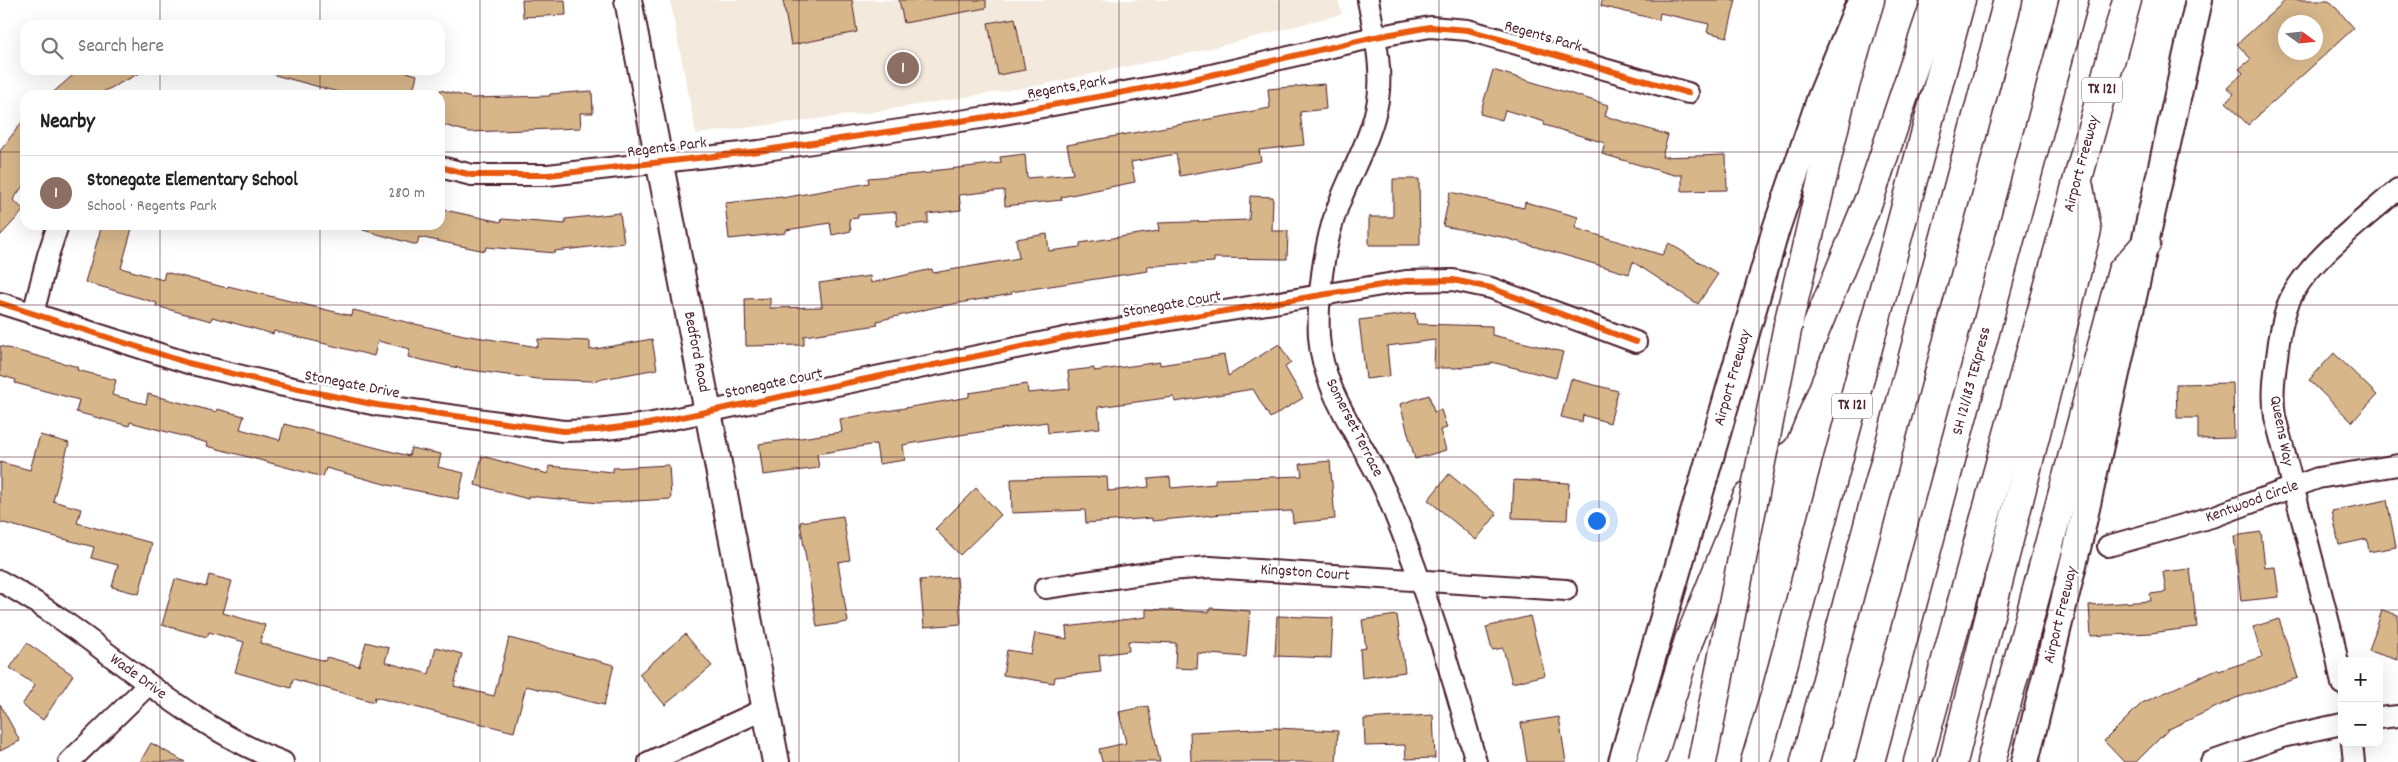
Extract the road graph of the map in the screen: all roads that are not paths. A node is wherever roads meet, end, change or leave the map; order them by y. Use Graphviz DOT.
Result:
graph roads {
  1 [pos="628,0"];
  2 [pos="1368,0"];
  3 [pos="1861,0"];
  4 [pos="1870,0"];
  5 [pos="1936,0"];
  6 [pos="1961,0"];
  7 [pos="2008,0"];
  8 [pos="2074,0"];
  9 [pos="2127,0"];
  10 [pos="2199,0"];
  11 [pos="1375,36"];
  12 [pos="1688,93"];
  13 [pos="660,163"];
  14 [pos="445,168"];
  15 [pos="2078,181"];
  16 [pos="2397,191"];
  17 [pos="56,230"];
  18 [pos="2146,244"];
  19 [pos="1321,293"];
  20 [pos="0,303"];
  21 [pos="33,314"];
  22 [pos="1636,342"];
  23 [pos="708,411"];
  24 [pos="2398,465"];
  25 [pos="2293,486"];
  26 [pos="2108,546"];
  27 [pos="1418,580"];
  28 [pos="0,581"];
  29 [pos="1046,588"];
  30 [pos="1566,590"];
  31 [pos="2338,664"];
  32 [pos="148,685"];
  33 [pos="765,709"];
  34 [pos="2398,716"];
  35 [pos="2383,718"];
  36 [pos="2338,725"];
  37 [pos="2352,747"];
  38 [pos="69,762"];
  39 [pos="282,762"];
  40 [pos="649,762"];
  41 [pos="776,762"];
  42 [pos="1476,762"];
  43 [pos="1622,762"];
  44 [pos="1651,762"];
  45 [pos="1702,762"];
  46 [pos="1755,762"];
  47 [pos="1805,762"];
  48 [pos="1870,762"];
  49 [pos="1918,762"];
  50 [pos="1953,762"];
  51 [pos="1991,762"];
  52 [pos="2025,762"];
  53 [pos="2211,762"];
  54 [pos="2354,762"];
  1 -- 13 [label="main road, Bedford Road"];
  2 -- 11 [label="street, Somerset Terrace"];
  3 -- 43 [label="main road, Airport Freeway"];
  4 -- 45 [label="highway, bridge"];
  5 -- 44 [label="highway"];
  6 -- 46 [label="highway, TX 121"];
  7 -- 47 [label="highway"];
  8 -- 48 [label="highway, SH 121/183 TEXpress"];
  9 -- 15 [label="highway, Airport Freeway / TX 121"];
  10 -- 18 [label="main road, Airport Freeway"];
  11 -- 12 [label="street, Regents Park"];
  11 -- 13 [label="street, Regents Park"];
  11 -- 19 [label="street, Somerset Terrace"];
  13 -- 14 [label="street, Regents Park"];
  13 -- 23 [label="main road, Bedford Road"];
  15 -- 49 [label="highway, Airport Freeway / TX 121"];
  15 -- 50 [label="highway"];
  16 -- 25 [label="street, Queens Way"];
  17 -- 21 [label="street"];
  18 -- 51 [label="highway"];
  18 -- 52 [label="main road, Airport Freeway"];
  19 -- 22 [label="street, Stonegate Court"];
  19 -- 23 [label="street, Stonegate Court"];
  19 -- 27 [label="street, Somerset Terrace"];
  20 -- 21 [label="street, Stonegate Drive"];
  21 -- 23 [label="street, Stonegate Drive"];
  23 -- 33 [label="main road, Bedford Road"];
  24 -- 25 [label="street, Kentwood Circle"];
  25 -- 26 [label="street, Kentwood Circle"];
  25 -- 31 [label="street, Queens Way"];
  27 -- 29 [label="street, Kingston Court"];
  27 -- 30 [label="street, Kingston Court"];
  27 -- 42 [label="street, Somerset Terrace"];
  28 -- 32 [label="street, Wade Drive"];
  32 -- 38 [label="street"];
  32 -- 39 [label="street, Wade Drive"];
  33 -- 40 [label="street"];
  33 -- 41 [label="main road, Bedford Road"];
  34 -- 35 [label="street"];
  36 -- 53 [label="street"];
  37 -- 54 [label="street"];
}
